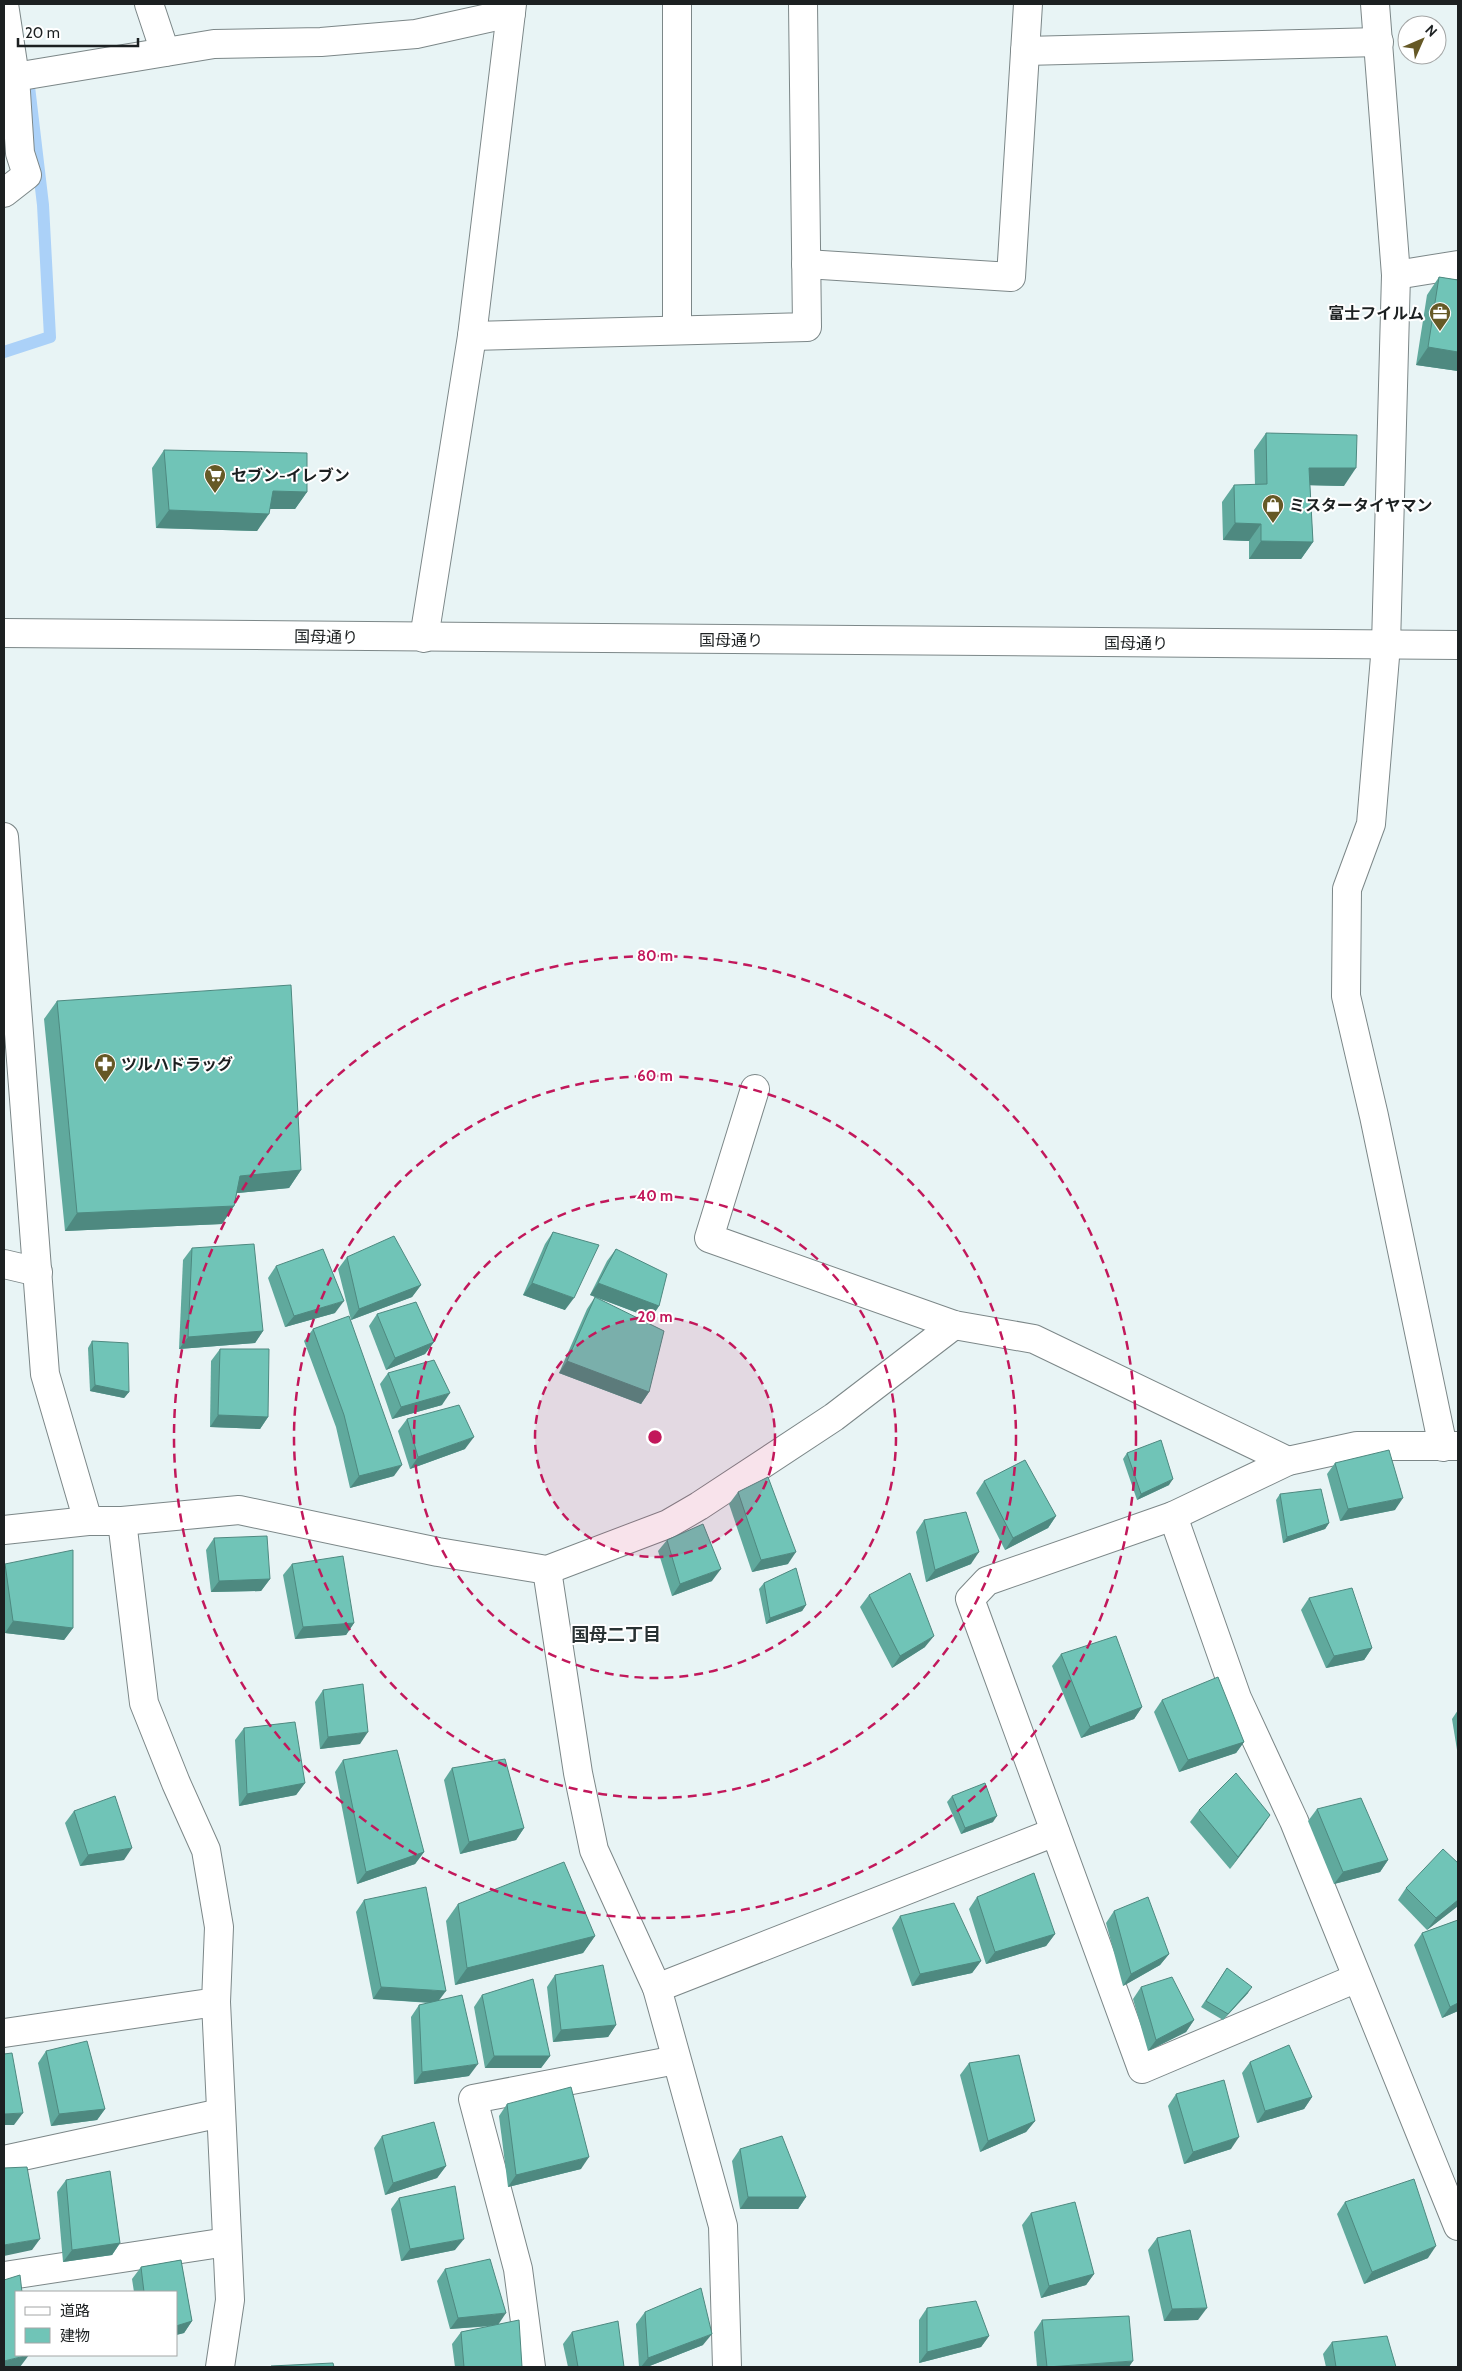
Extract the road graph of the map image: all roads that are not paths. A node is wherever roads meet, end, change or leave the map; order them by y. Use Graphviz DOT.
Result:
graph roads {
  1 [pos="4,4"];
  2 [pos="149,4"];
  3 [pos="677,4"];
  4 [pos="803,4"];
  5 [pos="1028,4"];
  6 [pos="1375,4"];
  7 [pos="512,9"];
  8 [pos="1379,42"];
  9 [pos="1025,51"];
  10 [pos="165,52"];
  11 [pos="16,77"];
  12 [pos="4,193"];
  13 [pos="806,264"];
  14 [pos="1458,265"];
  15 [pos="1396,274"];
  16 [pos="677,330"];
  17 [pos="472,336"];
  18 [pos="4,634"];
  19 [pos="424,638"];
  20 [pos="1386,644"];
  21 [pos="1458,646"];
  22 [pos="4,837"];
  23 [pos="755,1089"];
  24 [pos="4,1264"];
  25 [pos="38,1272"];
  26 [pos="954,1325"];
  27 [pos="1451,1447"];
  28 [pos="1288,1461"];
  29 [pos="1173,1516"];
  30 [pos="88,1521"];
  31 [pos="122,1521"];
  32 [pos="4,1530"];
  33 [pos="547,1570"];
  34 [pos="1055,1832"];
  35 [pos="1358,1978"];
  36 [pos="657,1988"];
  37 [pos="216,2002"];
  38 [pos="4,2033"];
  39 [pos="676,2060"];
  40 [pos="221,2113"];
  41 [pos="4,2160"];
  42 [pos="1458,2226"];
  43 [pos="227,2242"];
  44 [pos="4,2276"];
  45 [pos="220,2367"];
  46 [pos="531,2367"];
  47 [pos="727,2367"];
  1 -- 11 [label="street"];
  2 -- 10 [label="street"];
  3 -- 16 [label="street"];
  4 -- 13 [label="street"];
  5 -- 9 [label="street"];
  6 -- 8 [label="street"];
  7 -- 10 [label="street"];
  7 -- 17 [label="street"];
  8 -- 9 [label="street"];
  8 -- 15 [label="street"];
  9 -- 13 [label="street"];
  10 -- 11 [label="street"];
  11 -- 12 [label="street"];
  13 -- 16 [label="street"];
  14 -- 15 [label="street"];
  15 -- 20 [label="street"];
  16 -- 17 [label="street"];
  17 -- 19 [label="street"];
  18 -- 19 [label="street, 国母通り"];
  19 -- 20 [label="street, 国母通り"];
  20 -- 21 [label="street, 国母通り"];
  20 -- 27 [label="street"];
  22 -- 25 [label="street"];
  23 -- 26 [label="street"];
  24 -- 25 [label="street"];
  25 -- 30 [label="street"];
  26 -- 28 [label="street"];
  26 -- 33 [label="street"];
  27 -- 28 [label="street"];
  28 -- 29 [label="street"];
  29 -- 34 [label="street"];
  29 -- 35 [label="street"];
  30 -- 31 [label="street"];
  30 -- 32 [label="street"];
  31 -- 33 [label="street"];
  31 -- 37 [label="street"];
  33 -- 36 [label="street"];
  34 -- 35 [label="street"];
  34 -- 36 [label="street"];
  35 -- 42 [label="street"];
  36 -- 39 [label="street"];
  37 -- 38 [label="street"];
  37 -- 40 [label="street"];
  39 -- 46 [label="street"];
  39 -- 47 [label="street"];
  40 -- 41 [label="street"];
  40 -- 43 [label="street"];
  43 -- 44 [label="street"];
  43 -- 45 [label="street"];
}
